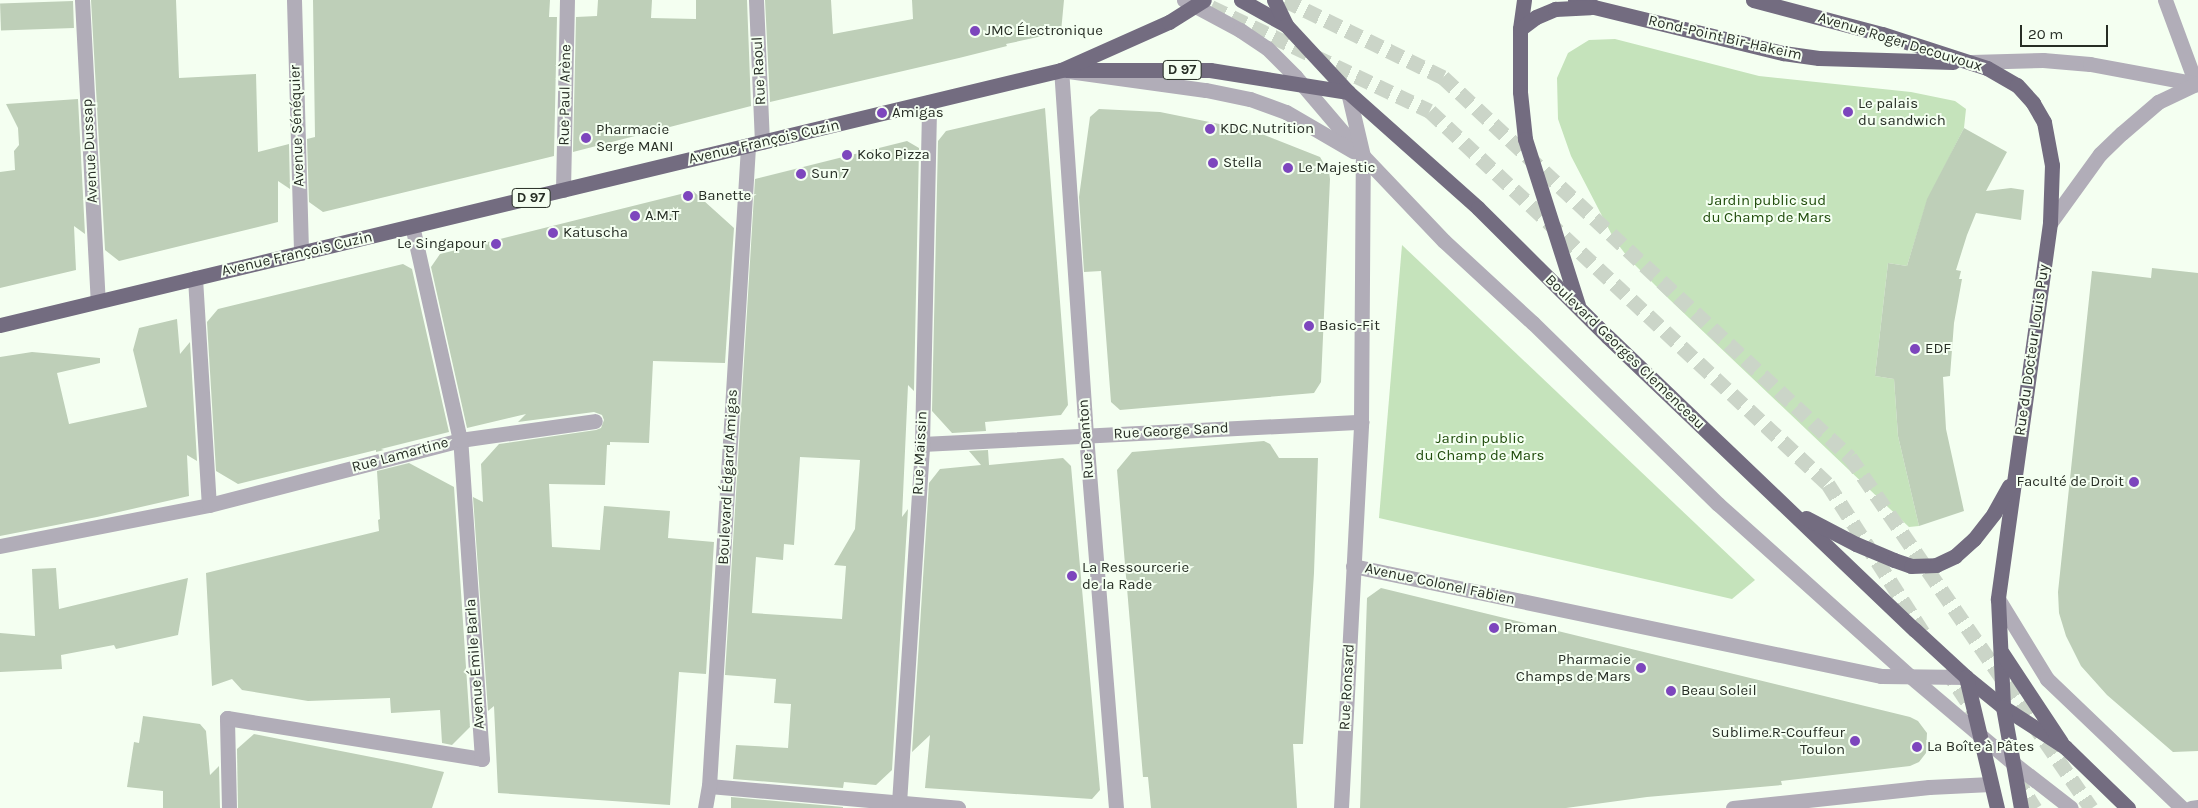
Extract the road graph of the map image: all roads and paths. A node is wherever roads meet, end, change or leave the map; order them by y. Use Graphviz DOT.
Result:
graph roads {
  1 [pos="82,0"];
  2 [pos="294,0"];
  3 [pos="567,0"];
  4 [pos="756,0"];
  5 [pos="1240,0"];
  6 [pos="1274,0"];
  7 [pos="1524,0"];
  8 [pos="1575,0"];
  9 [pos="1753,0"];
  10 [pos="2165,0"];
  11 [pos="1194,2"];
  12 [pos="1594,7"];
  13 [pos="1286,25"];
  14 [pos="1520,29"];
  15 [pos="1967,62"];
  16 [pos="1061,70"];
  17 [pos="2197,84"];
  18 [pos="1302,85"];
  19 [pos="1348,92"];
  20 [pos="929,102"];
  21 [pos="755,144"];
  22 [pos="1362,156"];
  23 [pos="563,190"];
  24 [pos="2050,223"];
  25 [pos="412,226"];
  26 [pos="301,253"];
  27 [pos="195,278"];
  28 [pos="98,301"];
  29 [pos="1579,309"];
  30 [pos="0,325"];
  31 [pos="595,421"];
  32 [pos="1361,422"];
  33 [pos="1086,435"];
  34 [pos="460,440"];
  35 [pos="922,444"];
  36 [pos="2013,478"];
  37 [pos="209,505"];
  38 [pos="1789,509"];
  39 [pos="0,546"];
  40 [pos="1353,566"];
  41 [pos="1998,599"];
  42 [pos="2001,652"];
  43 [pos="1910,676"];
  44 [pos="1966,677"];
  45 [pos="2003,707"];
  46 [pos="1979,732"];
  47 [pos="2064,747"];
  48 [pos="2013,763"];
  49 [pos="1991,784"];
  50 [pos="709,786"];
  51 [pos="899,803"];
  52 [pos="2198,807"];
  53 [pos="229,808"];
  54 [pos="705,808"];
  55 [pos="958,808"];
  56 [pos="1116,808"];
  57 [pos="1341,808"];
  58 [pos="1733,808"];
  59 [pos="1997,808"];
  60 [pos="2021,808"];
  61 [pos="2071,808"];
  62 [pos="2128,808"];
  63 [pos="2182,808"];
  64 [pos="2191,808"];
  1 -- 28 [label="street, Avenue Dussap"];
  2 -- 26 [label="street, Avenue Sénéquier"];
  3 -- 23 [label="street, Rue Paul Arène"];
  4 -- 21 [label="street, Rue Raoul"];
  5 -- 13 [label="main road"];
  6 -- 13 [label="main road"];
  7 -- 14 [label="main road"];
  8 -- 12 [label="main road, Rond-Point Bir-Hakeim"];
  9 -- 15 [label="main road, Avenue Roger Decouvoux"];
  10 -- 17 [label="street"];
  11 -- 16 [label="main road, D 97"];
  11 -- 18 [label="street"];
  12 -- 14 [label="main road"];
  12 -- 15 [label="main road, Rond-Point Bir-Hakeim"];
  13 -- 19 [label="main road, Boulevard Georges Clemenceau"];
  14 -- 29 [label="main road"];
  15 -- 17 [label="street"];
  15 -- 24 [label="main road, Avenue Roger Decouvoux"];
  16 -- 18 [label="main road, D 97"];
  16 -- 20 [label="main road, Avenue François Cuzin / D 97"];
  16 -- 22 [label="street"];
  16 -- 33 [label="street, Rue Danton"];
  17 -- 24 [label="street"];
  18 -- 19 [label="main road, D 97"];
  18 -- 22 [label="street"];
  19 -- 22 [label="street, Avenue Colonel Fabien"];
  19 -- 29 [label="main road, Boulevard Georges Clemenceau"];
  20 -- 21 [label="main road, Avenue François Cuzin / D 97"];
  20 -- 35 [label="street, Rue Maissin"];
  21 -- 23 [label="main road, Avenue François Cuzin / D 97"];
  21 -- 50 [label="street, Boulevard Édgard Amigas"];
  22 -- 32 [label="street, Avenue Colonel Fabien"];
  22 -- 43 [label="street"];
  23 -- 25 [label="main road, Avenue François Cuzin / D 97"];
  24 -- 36 [label="main road, Rue du Docteur Louis Puy"];
  25 -- 26 [label="main road, Avenue François Cuzin / D 97"];
  25 -- 34 [label="street, Avenue Émile Barla"];
  26 -- 27 [label="main road, Avenue François Cuzin / D 97"];
  27 -- 28 [label="main road, Avenue François Cuzin / D 97"];
  27 -- 37 [label="street"];
  28 -- 30 [label="main road, Avenue François Cuzin / D 97"];
  29 -- 38 [label="main road, Boulevard Georges Clemenceau"];
  31 -- 34 [label="street, Rue Lamartine"];
  32 -- 33 [label="street, Rue George Sand"];
  32 -- 40 [label="street, Avenue Colonel Fabien"];
  33 -- 35 [label="street, Rue George Sand"];
  33 -- 56 [label="street, Rue Danton"];
  34 -- 37 [label="street, Rue Lamartine"];
  34 -- 53 [label="street, Avenue Émile Barla"];
  35 -- 51 [label="street, Rue Maissin"];
  36 -- 38 [label="main road, Rue du Docteur Louis Puy"];
  36 -- 41 [label="main road, Rue du Docteur Louis Puy"];
  37 -- 39 [label="street, Rue Lamartine"];
  38 -- 44 [label="main road, Boulevard Georges Clemenceau"];
  40 -- 43 [label="street, Avenue Colonel Fabien"];
  40 -- 57 [label="street, Rue Ronsard"];
  41 -- 42 [label="main road, Rue du Docteur Louis Puy"];
  41 -- 63 [label="street"];
  42 -- 45 [label="main road, Rue du Docteur Louis Puy"];
  42 -- 47 [label="main road"];
  43 -- 44 [label="street, Avenue Colonel Fabien"];
  43 -- 46 [label="street"];
  44 -- 45 [label="main road, Boulevard Georges Clemenceau"];
  44 -- 46 [label="main road"];
  45 -- 47 [label="main road, Boulevard Georges Clemenceau"];
  45 -- 48 [label="main road, Rue du Docteur Louis Puy"];
  46 -- 48 [label="street"];
  46 -- 49 [label="main road"];
  47 -- 62 [label="main road"];
  48 -- 60 [label="main road, Rue du Docteur Louis Puy"];
  48 -- 61 [label="street"];
  49 -- 58 [label="street"];
  49 -- 59 [label="main road"];
  50 -- 51 [label="street"];
  50 -- 54 [label="street, Boulevard Édgard Amigas"];
  51 -- 55 [label="street"];
  52 -- 64 [label="street"];
}
